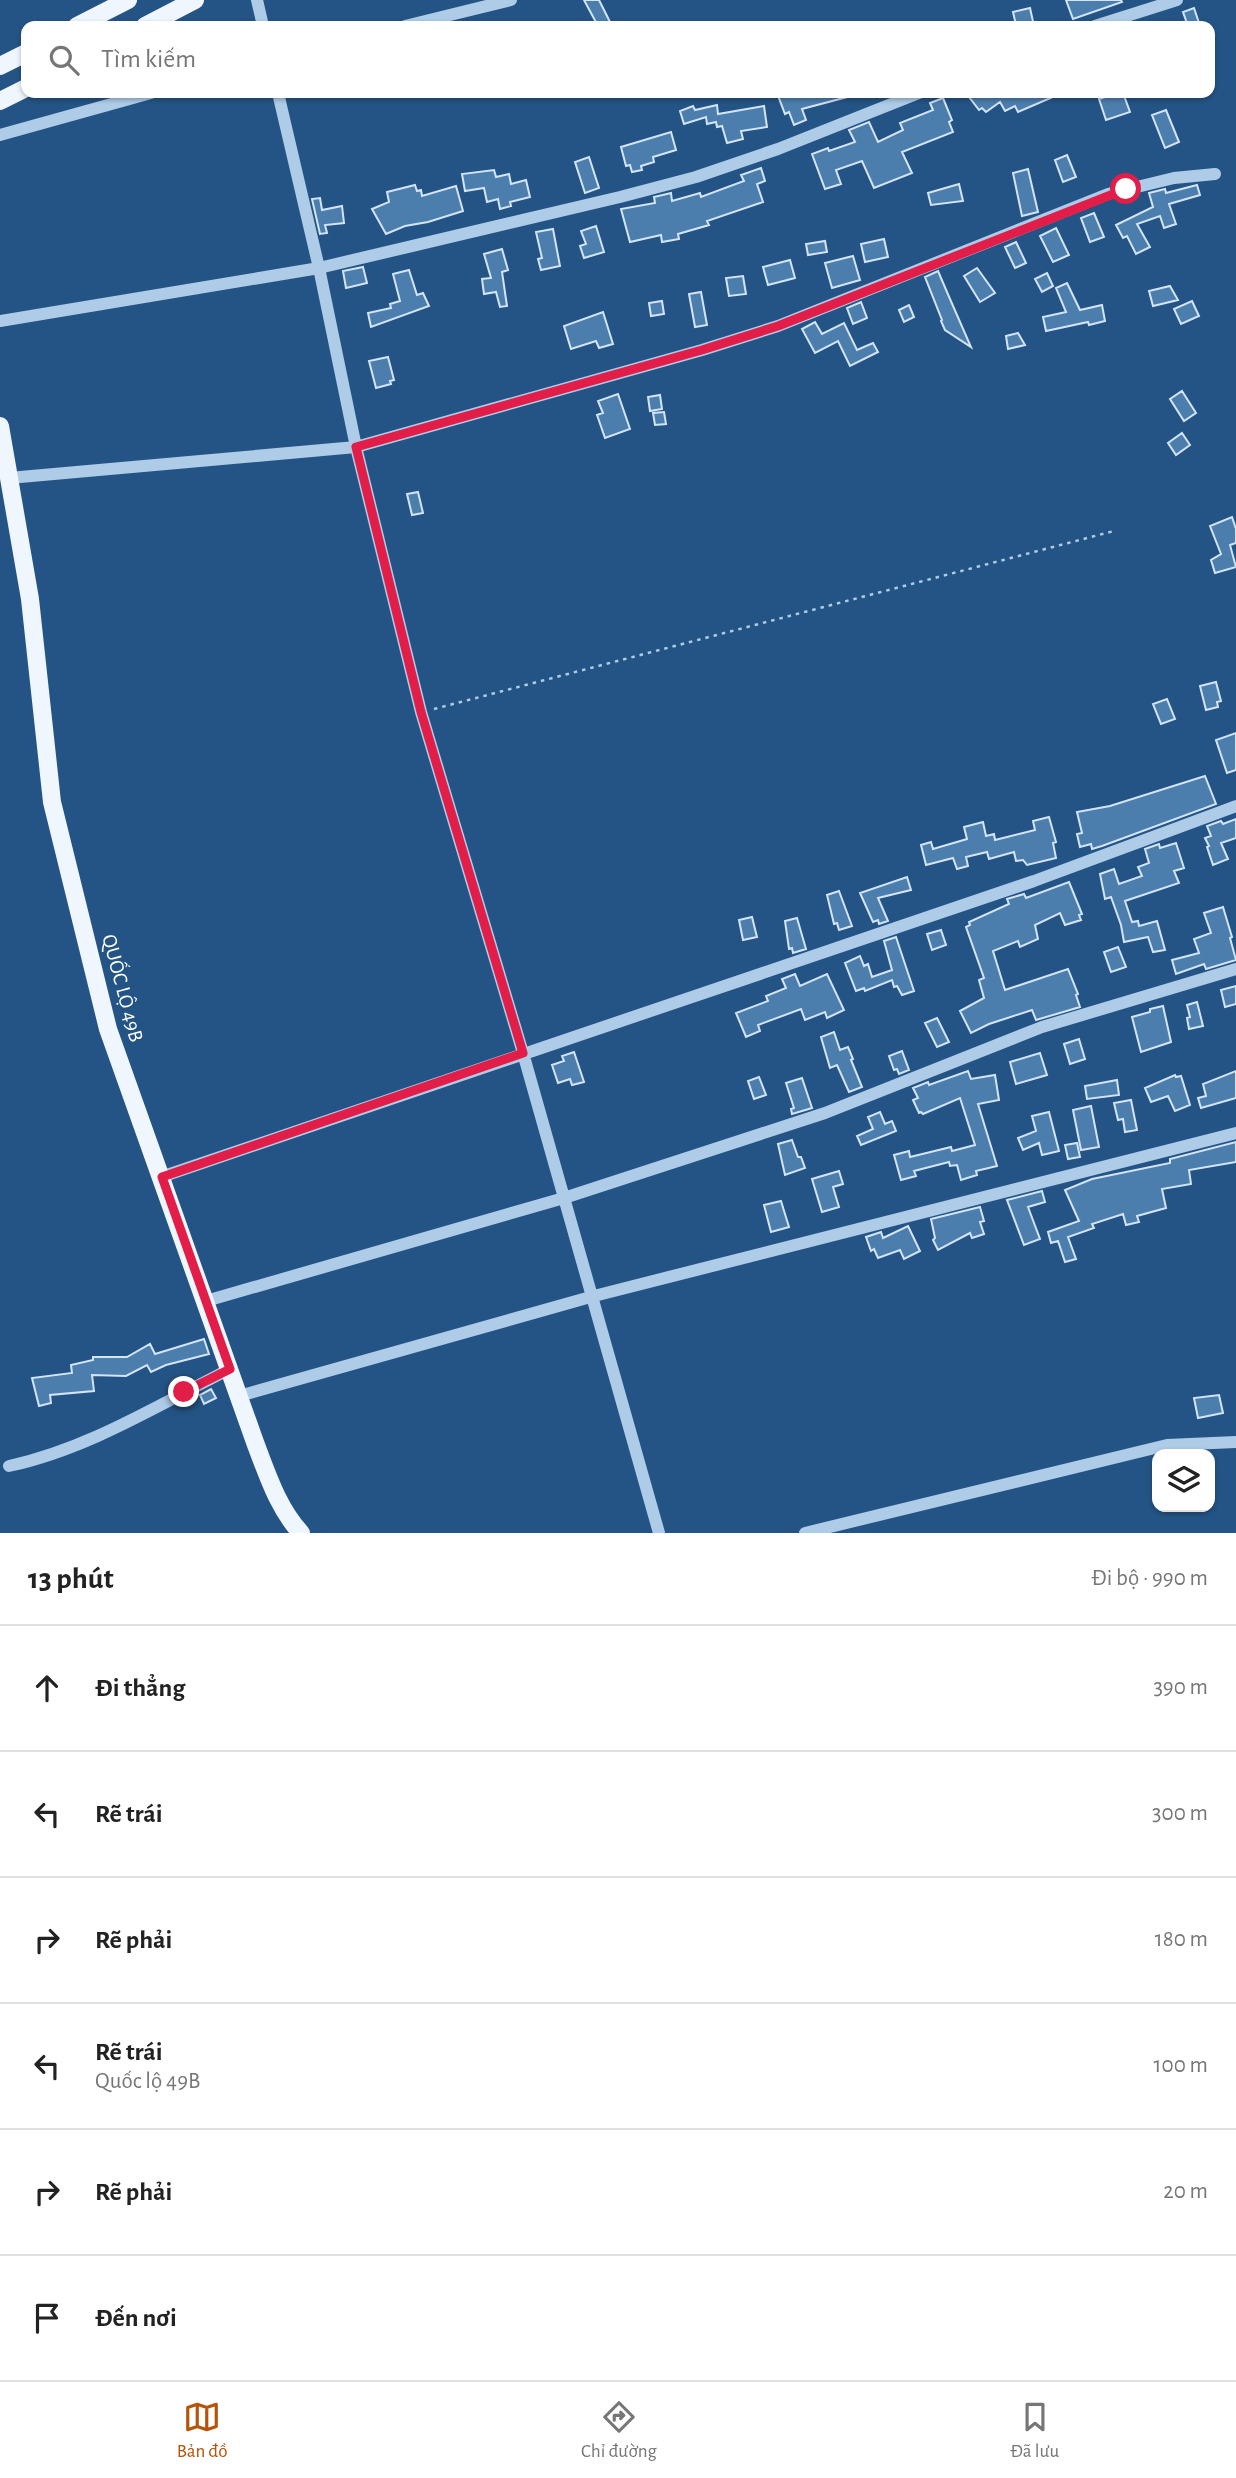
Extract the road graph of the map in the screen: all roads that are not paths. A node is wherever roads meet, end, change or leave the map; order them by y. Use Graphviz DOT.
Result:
graph roads {
  1 [pos="128,0"];
  2 [pos="195,0"];
  3 [pos="257,0"];
  4 [pos="512,0"];
  5 [pos="1177,0"];
  6 [pos="87,21"];
  7 [pos="155,21"];
  8 [pos="261,21"];
  9 [pos="426,21"];
  10 [pos="1111,21"];
  11 [pos="21,56"];
  12 [pos="0,66"];
  13 [pos="21,90"];
  14 [pos="133,98"];
  15 [pos="279,98"];
  16 [pos="907,98"];
  17 [pos="0,101"];
  18 [pos="0,135"];
  19 [pos="1215,174"];
  20 [pos="319,268"];
  21 [pos="0,321"];
  22 [pos="0,426"];
  23 [pos="356,447"];
  24 [pos="9,478"];
  25 [pos="1236,806"];
  26 [pos="1236,969"];
  27 [pos="523,1053"];
  28 [pos="1236,1133"];
  29 [pos="162,1177"];
  30 [pos="564,1198"];
  31 [pos="594,1296"];
  32 [pos="206,1301"];
  33 [pos="230,1369"];
  34 [pos="239,1396"];
  35 [pos="1236,1442"];
  36 [pos="9,1466"];
  37 [pos="301,1533"];
  38 [pos="659,1533"];
  39 [pos="805,1533"];
  1 -- 6 [label="main road"];
  2 -- 7 [label="main road"];
  3 -- 8 [label="street"];
  4 -- 9 [label="street"];
  5 -- 10 [label="street"];
  11 -- 12 [label="main road"];
  13 -- 17 [label="main road"];
  14 -- 18 [label="street"];
  15 -- 20 [label="street"];
  16 -- 20 [label="street"];
  19 -- 23 [label="street"];
  20 -- 21 [label="street"];
  20 -- 23 [label="street"];
  22 -- 24 [label="main road, QUỐC LỘ 49B"];
  23 -- 24 [label="street"];
  23 -- 27 [label="street"];
  24 -- 29 [label="main road, QUỐC LỘ 49B"];
  25 -- 27 [label="street"];
  26 -- 30 [label="street"];
  27 -- 29 [label="street"];
  27 -- 30 [label="street"];
  28 -- 31 [label="street"];
  29 -- 32 [label="main road, QUỐC LỘ 49B"];
  30 -- 31 [label="street"];
  30 -- 32 [label="street"];
  31 -- 34 [label="street"];
  31 -- 38 [label="street"];
  32 -- 33 [label="main road, QUỐC LỘ 49B"];
  33 -- 34 [label="main road, QUỐC LỘ 49B"];
  33 -- 36 [label="street"];
  34 -- 37 [label="main road, QUỐC LỘ 49B"];
  35 -- 39 [label="street"];
}
